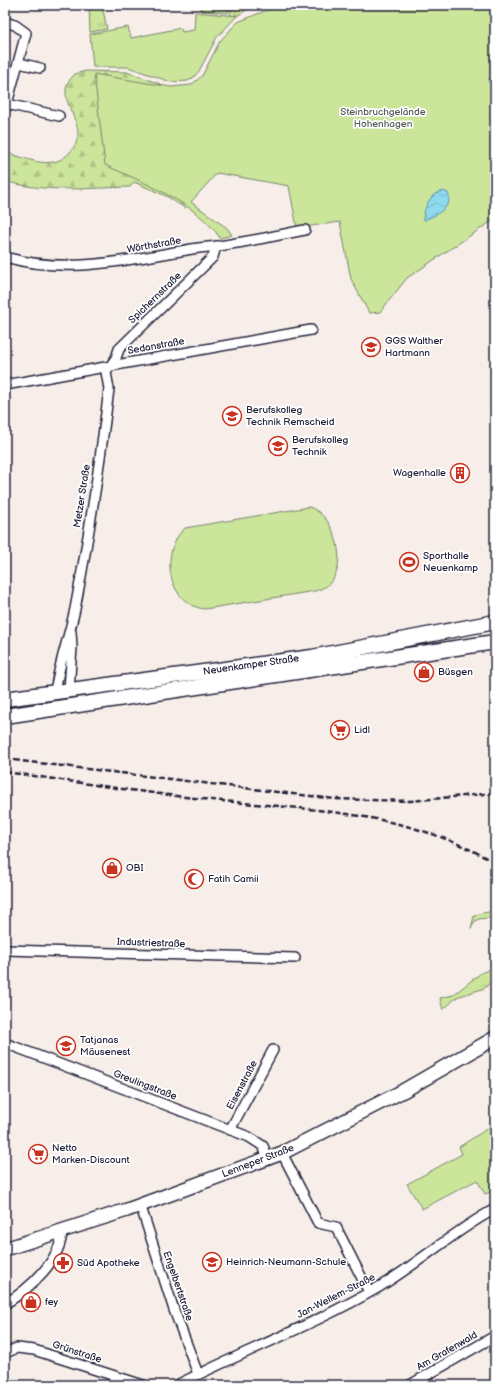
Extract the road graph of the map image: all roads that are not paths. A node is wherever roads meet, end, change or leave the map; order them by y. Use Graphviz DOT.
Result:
graph roads {
  1 [pos="5,22"];
  2 [pos="19,63"];
  3 [pos="40,68"];
  4 [pos="6,104"];
  5 [pos="59,116"];
  6 [pos="306,230"];
  7 [pos="216,246"];
  8 [pos="5,256"];
  9 [pos="311,330"];
  10 [pos="110,366"];
  11 [pos="5,385"];
  12 [pos="495,622"];
  13 [pos="71,631"];
  14 [pos="495,642"];
  15 [pos="69,690"];
  16 [pos="54,692"];
  17 [pos="5,699"];
  18 [pos="61,708"];
  19 [pos="5,716"];
  20 [pos="5,950"];
  21 [pos="295,958"];
  22 [pos="494,1040"];
  23 [pos="5,1042"];
  24 [pos="273,1050"];
  25 [pos="230,1130"];
  26 [pos="282,1153"];
  27 [pos="268,1158"];
  28 [pos="140,1204"];
  29 [pos="495,1209"];
  30 [pos="62,1230"];
  31 [pos="5,1249"];
  32 [pos="369,1292"];
  33 [pos="5,1304"];
  34 [pos="495,1336"];
  35 [pos="5,1353"];
  36 [pos="198,1374"];
  37 [pos="142,1385"];
  38 [pos="177,1385"];
  39 [pos="410,1385"];
  1 -- 2 [label="street"];
  2 -- 3 [label="street"];
  2 -- 4 [label="street"];
  4 -- 5 [label="street"];
  6 -- 7 [label="street, Wörthstraße"];
  7 -- 8 [label="street, Wörthstraße"];
  7 -- 10 [label="street, Spichernstraße"];
  9 -- 10 [label="street, Sedanstraße"];
  10 -- 11 [label="street, Sedanstraße"];
  10 -- 13 [label="street, Metzer Straße"];
  12 -- 15 [label="main road, Neuenkamper Straße"];
  13 -- 15 [label="street, Metzer Straße"];
  13 -- 16 [label="street, Metzer Straße"];
  14 -- 18 [label="main road, Neuenkamper Straße"];
  15 -- 16 [label="main road, Neuenkamper Straße"];
  15 -- 18 [label="main road"];
  16 -- 17 [label="main road, Neuenkamper Straße"];
  16 -- 18 [label="main road"];
  18 -- 19 [label="main road, Neuenkamper Straße"];
  20 -- 21 [label="street, Industriestraße"];
  22 -- 26 [label="main road, Lenneper Straße"];
  23 -- 25 [label="street, Greulingstraße"];
  24 -- 25 [label="street, Eisenstraße"];
  25 -- 27 [label="street, Greulingstraße"];
  26 -- 27 [label="main road, Lenneper Straße"];
  26 -- 32 [label="street"];
  27 -- 28 [label="main road, Lenneper Straße"];
  28 -- 30 [label="main road, Lenneper Straße"];
  28 -- 36 [label="street, Engelbertstraße"];
  29 -- 32 [label="street, Jan-Wellem-Straße"];
  30 -- 31 [label="main road, Lenneper Straße"];
  30 -- 33 [label="street"];
  32 -- 36 [label="street, Jan-Wellem-Straße"];
  34 -- 39 [label="street, Am Grafenwald"];
  35 -- 37 [label="street, Grünstraße"];
  36 -- 38 [label="street, Jan-Wellem-Straße"];
}
